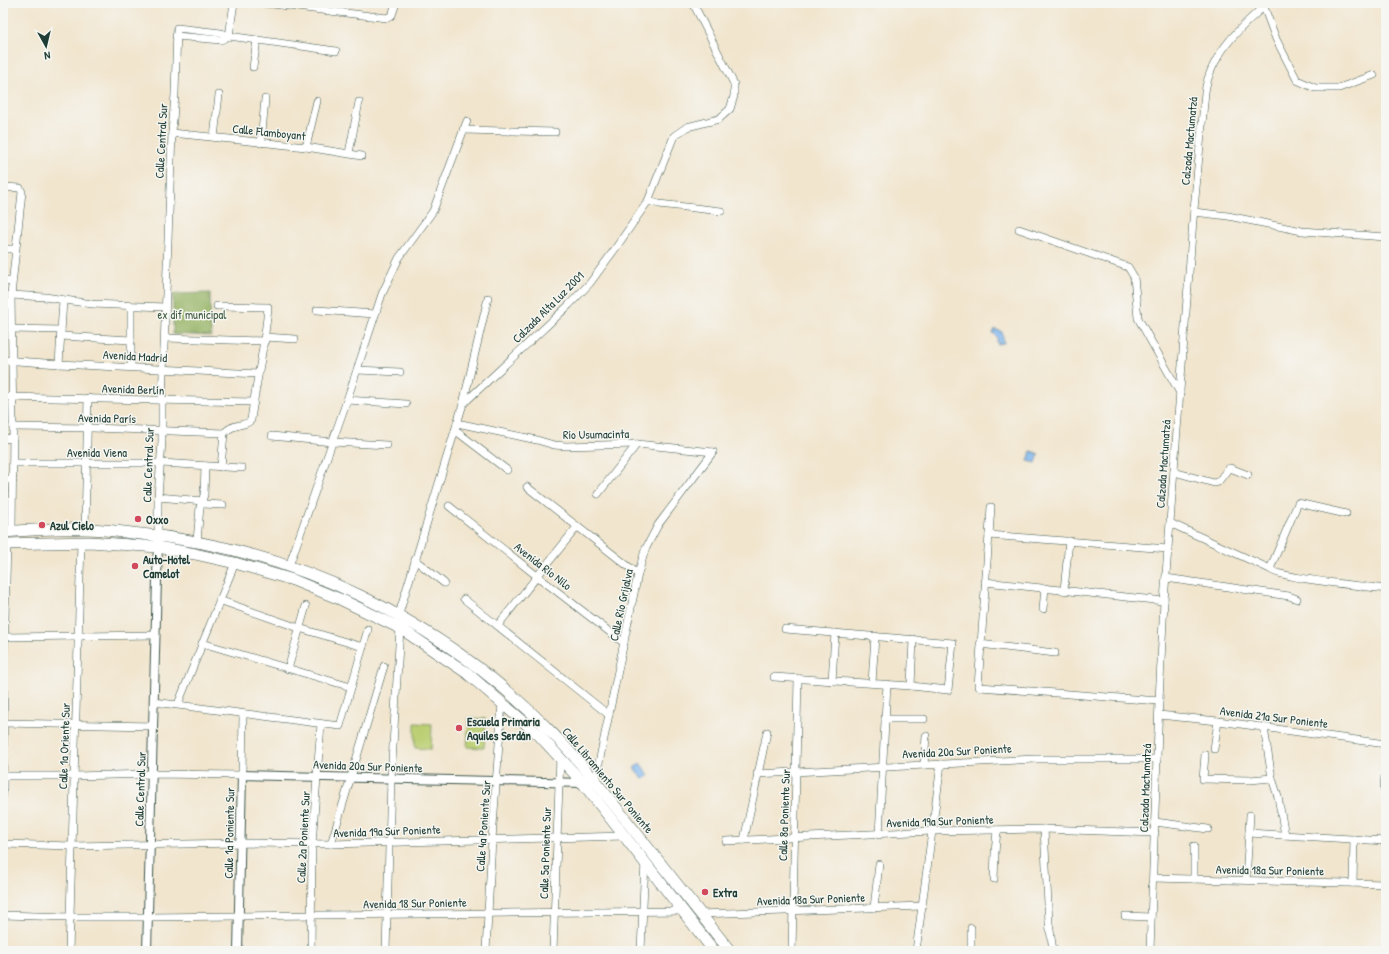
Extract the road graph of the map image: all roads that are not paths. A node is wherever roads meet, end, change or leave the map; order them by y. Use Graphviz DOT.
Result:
graph roads {
  1 [pos="234,3"];
  2 [pos="264,3"];
  3 [pos="396,3"];
  4 [pos="693,3"];
  5 [pos="1266,5"];
  6 [pos="229,36"];
  7 [pos="258,40"];
  8 [pos="336,51"];
  9 [pos="254,67"];
  10 [pos="1374,75"];
  11 [pos="219,95"];
  12 [pos="265,99"];
  13 [pos="317,100"];
  14 [pos="359,102"];
  15 [pos="466,121"];
  16 [pos="463,130"];
  17 [pos="555,132"];
  18 [pos="172,133"];
  19 [pos="214,137"];
  20 [pos="261,143"];
  21 [pos="306,147"];
  22 [pos="349,153"];
  23 [pos="362,156"];
  24 [pos="3,187"];
  25 [pos="648,201"];
  26 [pos="722,211"];
  27 [pos="1194,212"];
  28 [pos="1019,229"];
  29 [pos="1386,237"];
  30 [pos="3,249"];
  31 [pos="15,249"];
  32 [pos="12,281"];
  33 [pos="3,282"];
  34 [pos="11,294"];
  35 [pos="488,298"];
  36 [pos="63,300"];
  37 [pos="131,306"];
  38 [pos="217,306"];
  39 [pos="165,307"];
  40 [pos="317,310"];
  41 [pos="375,314"];
  42 [pos="7,320"];
  43 [pos="11,329"];
  44 [pos="60,333"];
  45 [pos="165,338"];
  46 [pos="265,339"];
  47 [pos="295,339"];
  48 [pos="131,340"];
  49 [pos="11,359"];
  50 [pos="3,360"];
  51 [pos="59,364"];
  52 [pos="131,367"];
  53 [pos="164,369"];
  54 [pos="357,370"];
  55 [pos="400,372"];
  56 [pos="258,374"];
  57 [pos="1180,394"];
  58 [pos="12,396"];
  59 [pos="3,397"];
  60 [pos="88,398"];
  61 [pos="162,400"];
  62 [pos="347,400"];
  63 [pos="254,402"];
  64 [pos="406,404"];
  65 [pos="463,404"];
  66 [pos="458,423"];
  67 [pos="13,427"];
  68 [pos="87,428"];
  69 [pos="161,430"];
  70 [pos="456,431"];
  71 [pos="224,433"];
  72 [pos="272,436"];
  73 [pos="13,438"];
  74 [pos="3,439"];
  75 [pos="332,442"];
  76 [pos="637,444"];
  77 [pos="387,445"];
  78 [pos="713,452"];
  79 [pos="13,462"];
  80 [pos="161,463"];
  81 [pos="86,464"];
  82 [pos="205,466"];
  83 [pos="221,467"];
  84 [pos="242,468"];
  85 [pos="508,470"];
  86 [pos="1174,472"];
  87 [pos="1248,475"];
  88 [pos="3,480"];
  89 [pos="12,480"];
  90 [pos="527,487"];
  91 [pos="598,494"];
  92 [pos="158,497"];
  93 [pos="203,501"];
  94 [pos="222,505"];
  95 [pos="449,506"];
  96 [pos="991,507"];
  97 [pos="1346,514"];
  98 [pos="1170,523"];
  99 [pos="577,527"];
  100 [pos="85,529"];
  101 [pos="8,531"];
  102 [pos="158,535"];
  103 [pos="989,535"];
  104 [pos="197,541"];
  105 [pos="1069,541"];
  106 [pos="81,542"];
  107 [pos="5,544"];
  108 [pos="158,547"];
  109 [pos="1168,549"];
  110 [pos="415,560"];
  111 [pos="234,562"];
  112 [pos="289,566"];
  113 [pos="1270,569"];
  114 [pos="638,574"];
  115 [pos="537,576"];
  116 [pos="1166,578"];
  117 [pos="985,582"];
  118 [pos="444,583"];
  119 [pos="1045,588"];
  120 [pos="1386,589"];
  121 [pos="1064,590"];
  122 [pos="464,599"];
  123 [pos="1298,599"];
  124 [pos="219,600"];
  125 [pos="1164,601"];
  126 [pos="306,606"];
  127 [pos="1043,609"];
  128 [pos="399,614"];
  129 [pos="498,625"];
  130 [pos="300,628"];
  131 [pos="400,628"];
  132 [pos="368,629"];
  133 [pos="785,629"];
  134 [pos="835,633"];
  135 [pos="156,635"];
  136 [pos="79,636"];
  137 [pos="875,636"];
  138 [pos="5,637"];
  139 [pos="913,639"];
  140 [pos="202,643"];
  141 [pos="624,643"];
  142 [pos="980,644"];
  143 [pos="362,647"];
  144 [pos="1055,653"];
  145 [pos="3,655"];
  146 [pos="384,666"];
  147 [pos="288,669"];
  148 [pos="774,677"];
  149 [pos="798,679"];
  150 [pos="832,681"];
  151 [pos="872,683"];
  152 [pos="887,684"];
  153 [pos="911,686"];
  154 [pos="351,687"];
  155 [pos="1159,700"];
  156 [pos="154,702"];
  157 [pos="502,703"];
  158 [pos="178,704"];
  159 [pos="243,715"];
  160 [pos="609,715"];
  161 [pos="1159,715"];
  162 [pos="885,719"];
  163 [pos="924,719"];
  164 [pos="1218,721"];
  165 [pos="4,723"];
  166 [pos="321,724"];
  167 [pos="76,725"];
  168 [pos="153,726"];
  169 [pos="1264,728"];
  170 [pos="767,732"];
  171 [pos="926,736"];
  172 [pos="1386,744"];
  173 [pos="1214,749"];
  174 [pos="1205,755"];
  175 [pos="560,756"];
  176 [pos="1157,759"];
  177 [pos="1386,761"];
  178 [pos="941,764"];
  179 [pos="924,765"];
  180 [pos="883,767"];
  181 [pos="796,772"];
  182 [pos="152,774"];
  183 [pos="757,774"];
  184 [pos="242,775"];
  185 [pos="3,776"];
  186 [pos="74,776"];
  187 [pos="317,777"];
  188 [pos="350,778"];
  189 [pos="1272,778"];
  190 [pos="391,779"];
  191 [pos="497,781"];
  192 [pos="559,782"];
  193 [pos="595,782"];
  194 [pos="582,783"];
  195 [pos="1384,788"];
  196 [pos="3,794"];
  197 [pos="1250,815"];
  198 [pos="1155,822"];
  199 [pos="1044,829"];
  200 [pos="1208,829"];
  201 [pos="997,830"];
  202 [pos="932,831"];
  203 [pos="1155,833"];
  204 [pos="1249,833"];
  205 [pos="879,834"];
  206 [pos="1285,835"];
  207 [pos="625,836"];
  208 [pos="557,838"];
  209 [pos="794,838"];
  210 [pos="492,839"];
  211 [pos="1354,839"];
  212 [pos="744,840"];
  213 [pos="1386,840"];
  214 [pos="726,841"];
  215 [pos="390,842"];
  216 [pos="241,843"];
  217 [pos="3,844"];
  218 [pos="150,844"];
  219 [pos="312,844"];
  220 [pos="331,844"];
  221 [pos="72,846"];
  222 [pos="1194,846"];
  223 [pos="645,860"];
  224 [pos="879,864"];
  225 [pos="1153,878"];
  226 [pos="994,879"];
  227 [pos="1194,879"];
  228 [pos="1246,880"];
  229 [pos="1353,883"];
  230 [pos="1386,884"];
  231 [pos="922,906"];
  232 [pos="874,908"];
  233 [pos="683,911"];
  234 [pos="792,911"];
  235 [pos="642,912"];
  236 [pos="488,913"];
  237 [pos="554,913"];
  238 [pos="387,914"];
  239 [pos="700,914"];
  240 [pos="3,915"];
  241 [pos="311,915"];
  242 [pos="239,916"];
  243 [pos="1125,916"];
  244 [pos="70,917"];
  245 [pos="148,917"];
  246 [pos="1151,917"];
  247 [pos="971,928"];
  248 [pos="69,951"];
  249 [pos="147,951"];
  250 [pos="238,951"];
  251 [pos="311,951"];
  252 [pos="386,951"];
  253 [pos="486,951"];
  254 [pos="553,951"];
  255 [pos="640,951"];
  256 [pos="714,951"];
  257 [pos="730,951"];
  258 [pos="792,951"];
  259 [pos="916,951"];
  260 [pos="971,951"];
  261 [pos="1053,951"];
  262 [pos="1150,951"];
  1 -- 6 [label="street"];
  2 -- 3 [label="street"];
  4 -- 25 [label="street, Calzada Alta Luz 2001"];
  5 -- 10 [label="street"];
  5 -- 27 [label="street, Calzada Mactumatzá"];
  6 -- 7 [label="street"];
  6 -- 18 [label="street, Calle Central Sur"];
  7 -- 8 [label="street"];
  7 -- 9 [label="street"];
  11 -- 19 [label="street"];
  12 -- 20 [label="street"];
  13 -- 21 [label="street"];
  14 -- 22 [label="street"];
  15 -- 16 [label="street"];
  16 -- 17 [label="street"];
  16 -- 41 [label="street"];
  18 -- 19 [label="street, Calle Flamboyant"];
  18 -- 39 [label="street, Calle Central Sur"];
  19 -- 20 [label="street, Calle Flamboyant"];
  20 -- 21 [label="street, Calle Flamboyant"];
  21 -- 22 [label="street, Calle Flamboyant"];
  22 -- 23 [label="street, Calle Flamboyant"];
  24 -- 31 [label="street"];
  25 -- 26 [label="street"];
  25 -- 65 [label="street, Calzada Alta Luz 2001"];
  27 -- 29 [label="street"];
  27 -- 57 [label="street, Calzada Mactumatzá"];
  28 -- 57 [label="street"];
  30 -- 31 [label="street"];
  31 -- 32 [label="street"];
  32 -- 33 [label="street"];
  32 -- 34 [label="street"];
  34 -- 36 [label="street"];
  34 -- 42 [label="street"];
  35 -- 65 [label="street"];
  36 -- 37 [label="street"];
  36 -- 44 [label="street"];
  37 -- 39 [label="street"];
  37 -- 48 [label="street"];
  38 -- 46 [label="street"];
  39 -- 45 [label="street, Calle Central Sur"];
  40 -- 41 [label="street"];
  41 -- 54 [label="street"];
  42 -- 43 [label="street"];
  43 -- 44 [label="street"];
  43 -- 49 [label="street"];
  44 -- 48 [label="street"];
  44 -- 51 [label="street"];
  45 -- 46 [label="street"];
  45 -- 53 [label="street, Calle Central Sur"];
  46 -- 47 [label="street"];
  46 -- 56 [label="street"];
  48 -- 52 [label="street"];
  49 -- 50 [label="street, Avenida Madrid"];
  49 -- 51 [label="street, Avenida Madrid"];
  49 -- 58 [label="street"];
  51 -- 52 [label="street, Avenida Madrid"];
  52 -- 53 [label="street, Avenida Madrid"];
  53 -- 56 [label="street, Avenida Madrid"];
  53 -- 61 [label="street, Calle Central Sur"];
  54 -- 55 [label="street"];
  54 -- 62 [label="street"];
  56 -- 63 [label="street"];
  57 -- 86 [label="street, Calzada Mactumatzá"];
  58 -- 59 [label="street, Avenida Berlín"];
  58 -- 60 [label="street, Avenida Berlín"];
  58 -- 67 [label="street"];
  60 -- 61 [label="street, Avenida Berlín"];
  60 -- 68 [label="street"];
  61 -- 63 [label="street, Avenida Berlín"];
  61 -- 69 [label="street, Calle Central Sur"];
  62 -- 64 [label="street"];
  62 -- 75 [label="street"];
  63 -- 71 [label="street"];
  65 -- 66 [label="street"];
  66 -- 70 [label="street"];
  66 -- 76 [label="street, Río Usumacinta"];
  67 -- 68 [label="street, Avenida París"];
  67 -- 73 [label="street"];
  68 -- 69 [label="street, Avenida París"];
  68 -- 81 [label="street"];
  69 -- 71 [label="street, Avenida París"];
  69 -- 80 [label="street, Calle Central Sur"];
  70 -- 85 [label="street"];
  70 -- 110 [label="street"];
  71 -- 83 [label="street"];
  72 -- 75 [label="street"];
  73 -- 74 [label="street"];
  73 -- 79 [label="street"];
  75 -- 77 [label="street"];
  75 -- 112 [label="street"];
  76 -- 78 [label="street, Río Usumacinta"];
  76 -- 91 [label="street"];
  78 -- 114 [label="street, Calle Río Grijalva"];
  79 -- 81 [label="street, Avenida Viena"];
  79 -- 89 [label="street"];
  80 -- 81 [label="street, Avenida Viena"];
  80 -- 82 [label="street, Avenida Viena"];
  80 -- 92 [label="street, Calle Central Sur"];
  81 -- 100 [label="street"];
  82 -- 83 [label="street, Avenida Viena"];
  82 -- 93 [label="street"];
  83 -- 84 [label="street, Avenida Viena"];
  86 -- 87 [label="street"];
  86 -- 98 [label="street, Calzada Mactumatzá"];
  88 -- 89 [label="street"];
  89 -- 101 [label="street"];
  90 -- 99 [label="street"];
  92 -- 93 [label="street"];
  92 -- 102 [label="street, Calle Central Sur"];
  93 -- 94 [label="street"];
  93 -- 104 [label="street"];
  95 -- 115 [label="street, Avenida Río Nilo"];
  96 -- 103 [label="street"];
  97 -- 113 [label="street"];
  98 -- 109 [label="street, Calzada Mactumatzá"];
  98 -- 113 [label="street"];
  99 -- 114 [label="street"];
  99 -- 115 [label="street"];
  100 -- 101 [label="main road, Calle Libramiento Sur Poniente"];
  100 -- 102 [label="main road, Calle Libramiento Sur Poniente"];
  102 -- 104 [label="main road, Calle Libramiento Sur Poniente"];
  102 -- 108 [label="street, Calle Central Sur"];
  103 -- 105 [label="street"];
  103 -- 117 [label="street"];
  104 -- 112 [label="main road, Calle Libramiento Sur Poniente"];
  105 -- 109 [label="street"];
  105 -- 121 [label="street"];
  106 -- 107 [label="main road, Calle Libramiento Sur Poniente"];
  106 -- 108 [label="main road, Calle Libramiento Sur Poniente"];
  106 -- 136 [label="street, Calle 1a Oriente Sur"];
  107 -- 138 [label="street"];
  108 -- 111 [label="main road, Calle Libramiento Sur Poniente"];
  108 -- 135 [label="street, Calle Central Sur"];
  109 -- 116 [label="street, Calzada Mactumatzá"];
  110 -- 118 [label="street"];
  110 -- 128 [label="street"];
  111 -- 124 [label="street"];
  111 -- 131 [label="main road, Calle Libramiento Sur Poniente"];
  112 -- 128 [label="main road, Calle Libramiento Sur Poniente"];
  113 -- 120 [label="street"];
  114 -- 141 [label="street, Calle Río Grijalva"];
  115 -- 129 [label="street"];
  115 -- 141 [label="street, Avenida Río Nilo"];
  116 -- 123 [label="street"];
  116 -- 125 [label="street, Calzada Mactumatzá"];
  117 -- 119 [label="street"];
  117 -- 142 [label="street"];
  119 -- 121 [label="street"];
  119 -- 127 [label="street"];
  121 -- 125 [label="street"];
  122 -- 129 [label="street"];
  124 -- 130 [label="street"];
  124 -- 140 [label="street"];
  125 -- 155 [label="street, Calzada Mactumatzá"];
  126 -- 130 [label="street"];
  128 -- 193 [label="main road, Calle Libramiento Sur Poniente"];
  129 -- 160 [label="street"];
  130 -- 143 [label="street"];
  130 -- 147 [label="street"];
  131 -- 157 [label="main road, Calle Libramiento Sur Poniente"];
  131 -- 190 [label="street"];
  132 -- 143 [label="street"];
  133 -- 134 [label="street"];
  134 -- 137 [label="street"];
  134 -- 150 [label="street"];
  135 -- 136 [label="street"];
  135 -- 156 [label="street, Calle Central Sur"];
  136 -- 138 [label="street"];
  136 -- 167 [label="street, Calle 1a Oriente Sur"];
  137 -- 139 [label="street"];
  137 -- 151 [label="street"];
  138 -- 145 [label="street"];
  139 -- 153 [label="street"];
  139 -- 153 [label="street"];
  140 -- 147 [label="street"];
  140 -- 158 [label="street"];
  141 -- 160 [label="street, Calle Río Grijalva"];
  142 -- 144 [label="street"];
  142 -- 155 [label="street"];
  143 -- 154 [label="street"];
  145 -- 165 [label="street"];
  146 -- 188 [label="street"];
  147 -- 154 [label="street"];
  148 -- 149 [label="street"];
  149 -- 150 [label="street"];
  149 -- 181 [label="street, Calle 8a Poniente Sur"];
  150 -- 151 [label="street"];
  151 -- 152 [label="street"];
  152 -- 153 [label="street"];
  152 -- 162 [label="street"];
  154 -- 166 [label="street"];
  155 -- 161 [label="street, Calzada Mactumatzá"];
  156 -- 158 [label="street"];
  156 -- 168 [label="street, Calle Central Sur"];
  157 -- 175 [label="main road, Calle Libramiento Sur Poniente"];
  157 -- 191 [label="street, Calle 4a Poniente Sur"];
  158 -- 159 [label="street"];
  159 -- 166 [label="street"];
  159 -- 184 [label="street, Calle 1a Poniente Sur"];
  160 -- 193 [label="street, Calle Río Grijalva"];
  161 -- 164 [label="street, Avenida 21a Sur Poniente"];
  161 -- 176 [label="street, Calzada Mactumatzá"];
  162 -- 163 [label="street"];
  162 -- 180 [label="street"];
  164 -- 169 [label="street, Avenida 21a Sur Poniente"];
  164 -- 173 [label="street"];
  165 -- 167 [label="street"];
  165 -- 185 [label="street"];
  166 -- 187 [label="street, Calle 2a Poniente Sur"];
  167 -- 168 [label="street"];
  167 -- 186 [label="street, Calle 1a Oriente Sur"];
  168 -- 182 [label="street, Calle Central Sur"];
  169 -- 172 [label="street, Avenida 21a Sur Poniente"];
  169 -- 189 [label="street"];
  170 -- 183 [label="street"];
  171 -- 179 [label="street"];
  174 -- 189 [label="street"];
  175 -- 192 [label="street, Calle 5a Poniente Sur"];
  175 -- 194 [label="main road, Calle Libramiento Sur Poniente"];
  176 -- 178 [label="street, Avenida 20a Sur Poniente"];
  176 -- 198 [label="street, Calzada Mactumatzá"];
  177 -- 195 [label="street"];
  178 -- 179 [label="street, Avenida 20a Sur Poniente"];
  178 -- 202 [label="street"];
  179 -- 180 [label="street, Avenida 20a Sur Poniente"];
  180 -- 181 [label="street, Avenida 20a Sur Poniente"];
  180 -- 205 [label="street"];
  181 -- 183 [label="street, Avenida 20a Sur Poniente"];
  181 -- 209 [label="street, Calle 8a Poniente Sur"];
  182 -- 184 [label="street, Avenida 20a Sur Poniente"];
  182 -- 186 [label="street, Avenida 20a Sur Poniente"];
  182 -- 218 [label="street, Calle Central Sur"];
  183 -- 212 [label="street"];
  184 -- 187 [label="street, Avenida 20a Sur Poniente"];
  184 -- 216 [label="street, Calle 1a Poniente Sur"];
  185 -- 186 [label="street, Avenida 20a Sur Poniente"];
  185 -- 196 [label="street"];
  186 -- 221 [label="street, Calle 1a Oriente Sur"];
  187 -- 188 [label="street, Avenida 20a Sur Poniente"];
  187 -- 219 [label="street, Calle 2a Poniente Sur"];
  188 -- 190 [label="street, Avenida 20a Sur Poniente"];
  188 -- 220 [label="street"];
  189 -- 206 [label="street"];
  190 -- 191 [label="street, Avenida 20a Sur Poniente"];
  190 -- 215 [label="street"];
  191 -- 192 [label="street, Avenida 20a Sur Poniente"];
  191 -- 210 [label="street, Calle 4a Poniente Sur"];
  192 -- 194 [label="street, Avenida 20a Sur Poniente"];
  192 -- 208 [label="street, Calle 5a Poniente Sur"];
  193 -- 239 [label="main road, Calle Libramiento Sur Poniente"];
  194 -- 207 [label="main road, Calle Libramiento Sur Poniente"];
  197 -- 204 [label="street"];
  198 -- 200 [label="street"];
  198 -- 203 [label="street, Calzada Mactumatzá"];
  199 -- 201 [label="street, Avenida 19a Sur Poniente"];
  199 -- 203 [label="street, Avenida 19a Sur Poniente"];
  199 -- 261 [label="street"];
  201 -- 202 [label="street, Avenida 19a Sur Poniente"];
  201 -- 226 [label="street"];
  202 -- 205 [label="street, Avenida 19a Sur Poniente"];
  202 -- 231 [label="street"];
  203 -- 225 [label="street, Calzada Mactumatzá"];
  204 -- 206 [label="street"];
  204 -- 228 [label="street"];
  205 -- 209 [label="street, Avenida 19a Sur Poniente"];
  206 -- 211 [label="street"];
  207 -- 208 [label="street, Avenida 19a Sur Poniente"];
  207 -- 223 [label="main road, Calle Libramiento Sur Poniente"];
  208 -- 210 [label="street, Avenida 19a Sur Poniente"];
  208 -- 237 [label="street, Calle 5a Poniente Sur"];
  209 -- 212 [label="street, Avenida 19a Sur Poniente"];
  209 -- 234 [label="street, Calle 8a Poniente Sur"];
  210 -- 215 [label="street, Avenida 19a Sur Poniente"];
  210 -- 236 [label="street, Calle 4a Poniente Sur"];
  211 -- 213 [label="street"];
  211 -- 229 [label="street"];
  212 -- 214 [label="street, Avenida 19a Sur Poniente"];
  215 -- 220 [label="street, Avenida 19a Sur Poniente"];
  215 -- 238 [label="street"];
  216 -- 218 [label="street, Avenida 19a Sur Poniente"];
  216 -- 219 [label="street, Avenida 19a Sur Poniente"];
  216 -- 242 [label="street, Calle 1a Poniente Sur"];
  217 -- 221 [label="street, Avenida 19a Sur Poniente"];
  218 -- 221 [label="street, Avenida 19a Sur Poniente"];
  218 -- 245 [label="street, Calle Central Sur"];
  219 -- 220 [label="street, Avenida 19a Sur Poniente"];
  219 -- 241 [label="street, Calle 2a Poniente Sur"];
  221 -- 244 [label="street, Calle 1a Oriente Sur"];
  222 -- 227 [label="street"];
  223 -- 233 [label="main road, Calle Libramiento Sur Poniente"];
  223 -- 235 [label="street"];
  224 -- 232 [label="street"];
  225 -- 227 [label="street, Avenida 18a Sur Poniente"];
  225 -- 246 [label="street, Calzada Mactumatzá"];
  227 -- 228 [label="street, Avenida 18a Sur Poniente"];
  228 -- 229 [label="street, Avenida 18a Sur Poniente"];
  229 -- 230 [label="street, Avenida 18a Sur Poniente"];
  231 -- 232 [label="street, Avenida 18a Sur Poniente"];
  231 -- 259 [label="street"];
  232 -- 234 [label="street, Avenida 18a Sur Poniente"];
  233 -- 235 [label="street, Avenida 18 Sur Poniente"];
  233 -- 256 [label="main road, Calle Libramiento Sur Poniente"];
  234 -- 239 [label="street, Avenida 18a Sur Poniente"];
  234 -- 258 [label="street, Calle 8a Poniente Sur"];
  235 -- 237 [label="street, Avenida 18 Sur Poniente"];
  235 -- 255 [label="street"];
  236 -- 237 [label="street, Avenida 18 Sur Poniente"];
  236 -- 238 [label="street, Avenida 18 Sur Poniente"];
  236 -- 253 [label="street, Calle 4a Poniente Sur"];
  237 -- 254 [label="street, Calle 5a Poniente Sur"];
  238 -- 241 [label="street, Avenida 18 Sur Poniente"];
  238 -- 252 [label="street"];
  239 -- 257 [label="main road, Calle Libramiento Sur Poniente"];
  240 -- 244 [label="street, Avenida 18 Sur Poniente"];
  241 -- 242 [label="street, Avenida 18 Sur Poniente"];
  241 -- 251 [label="street, Calle 2a Poniente Sur"];
  242 -- 245 [label="street, Avenida 18 Sur Poniente"];
  242 -- 250 [label="street, Calle 1a Poniente Sur"];
  243 -- 246 [label="street"];
  244 -- 245 [label="street, Avenida 18 Sur Poniente"];
  244 -- 248 [label="street, Calle 1a Oriente Sur"];
  245 -- 249 [label="street, Calle Central Sur"];
  246 -- 262 [label="street, Calzada Mactumatzá"];
  247 -- 260 [label="street"];
}
